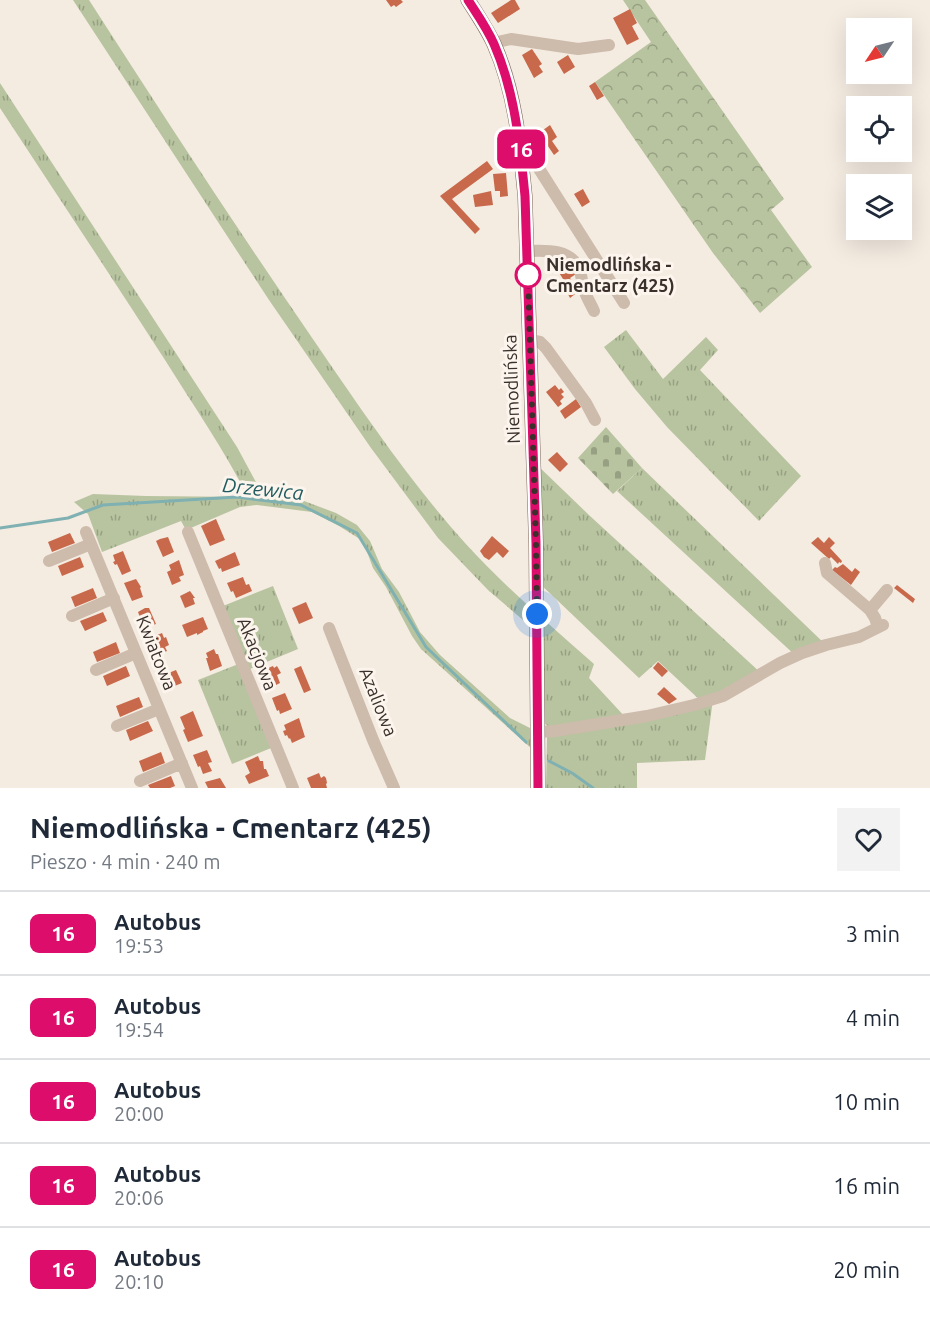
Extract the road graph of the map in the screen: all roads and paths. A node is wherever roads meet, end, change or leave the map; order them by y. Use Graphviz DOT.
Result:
graph roads {
  1 [pos="468,0"];
  2 [pos="494,44"];
  3 [pos="609,45"];
  4 [pos="522,164"];
  5 [pos="527,252"];
  6 [pos="624,303"];
  7 [pos="594,311"];
  8 [pos="530,340"];
  9 [pos="596,420"];
  10 [pos="188,532"];
  11 [pos="49,561"];
  12 [pos="825,563"];
  13 [pos="887,590"];
  14 [pos="114,598"];
  15 [pos="870,610"];
  16 [pos="72,616"];
  17 [pos="329,628"];
  18 [pos="136,653"];
  19 [pos="96,670"];
  20 [pos="159,709"];
  21 [pos="117,726"];
  22 [pos="538,732"];
  23 [pos="182,763"];
  24 [pos="140,781"];
  25 [pos="192,788"];
  26 [pos="293,788"];
  27 [pos="394,788"];
  28 [pos="538,788"];
  1 -- 2 [label="main road, Niemodlińska"];
  2 -- 3 [label="street"];
  2 -- 4 [label="main road, Niemodlińska"];
  4 -- 5 [label="main road, Niemodlińska"];
  4 -- 6 [label="street"];
  5 -- 7 [label="street"];
  5 -- 8 [label="main road, Niemodlińska"];
  8 -- 9 [label="street"];
  8 -- 22 [label="main road, Niemodlińska"];
  10 -- 26 [label="street, Akacjowa"];
  11 -- 14 [label="street, Kwiatowa"];
  12 -- 15 [label="street"];
  13 -- 15 [label="street"];
  14 -- 16 [label="street"];
  14 -- 18 [label="street, Kwiatowa"];
  15 -- 22 [label="street"];
  17 -- 27 [label="street, Azaliowa"];
  18 -- 19 [label="street"];
  18 -- 20 [label="street, Kwiatowa"];
  20 -- 21 [label="street"];
  20 -- 23 [label="street, Kwiatowa"];
  22 -- 28 [label="main road, Niemodlińska"];
  23 -- 24 [label="street"];
  23 -- 25 [label="street, Kwiatowa"];
}
